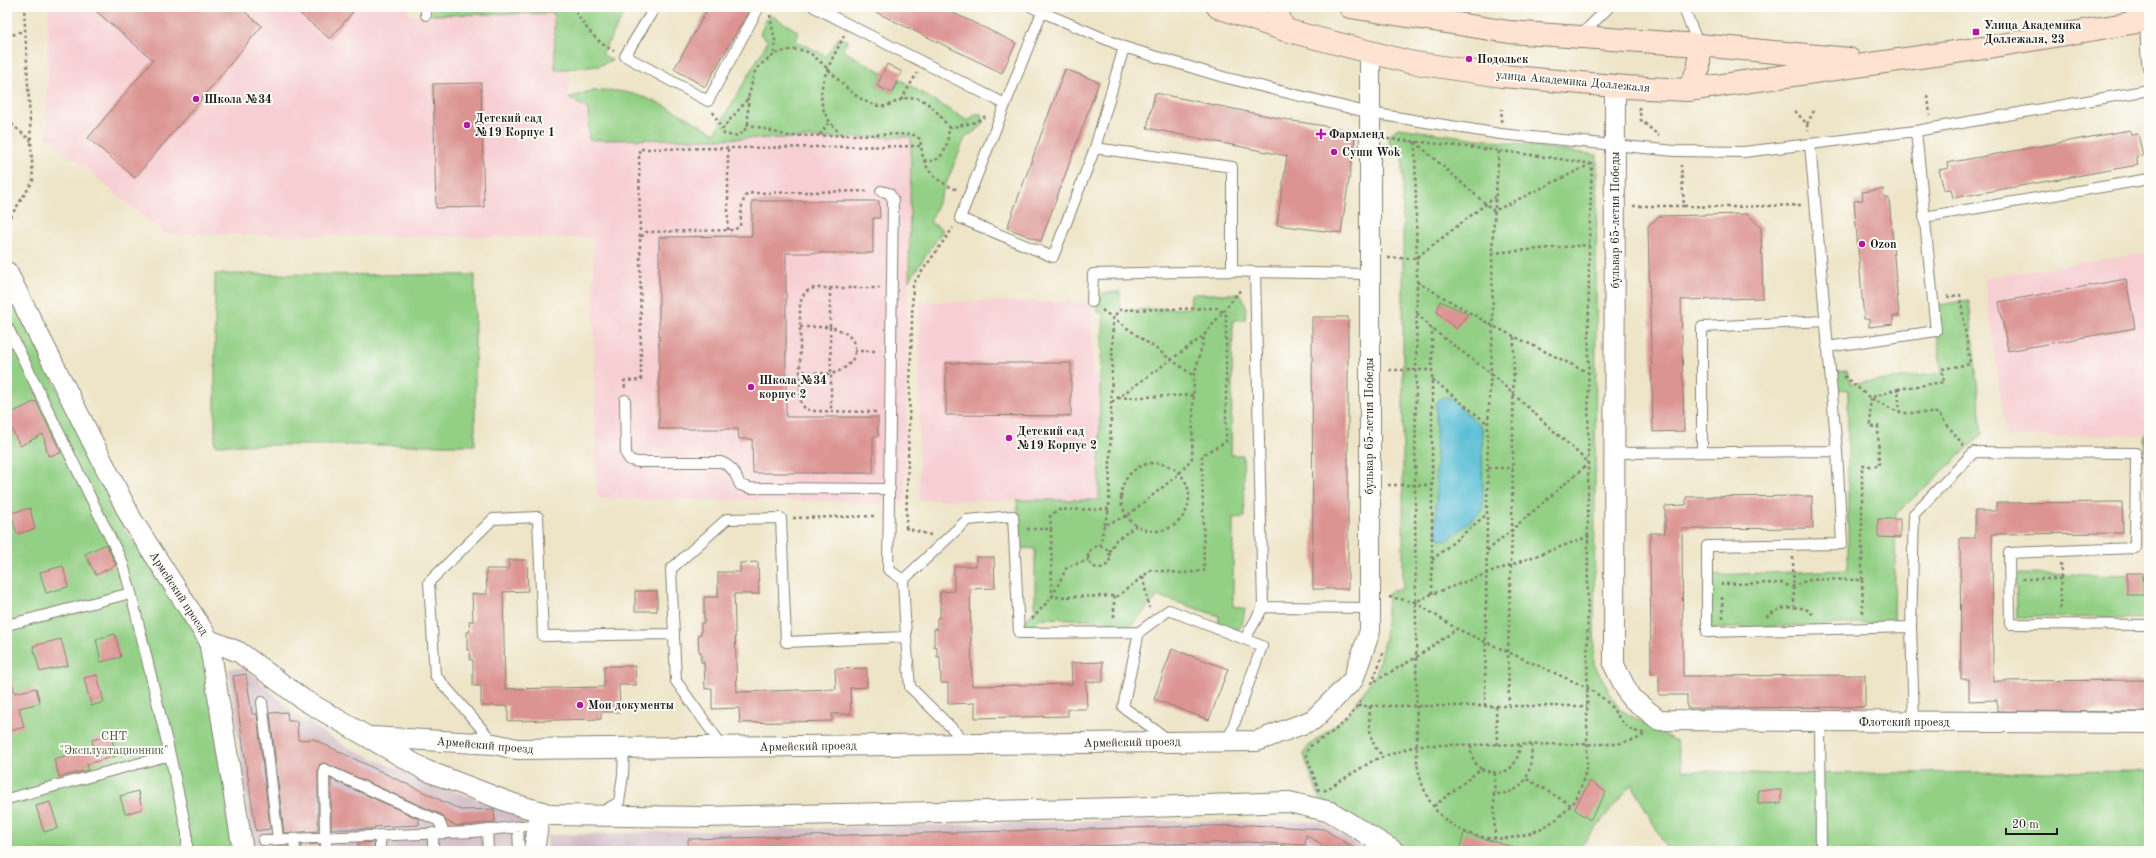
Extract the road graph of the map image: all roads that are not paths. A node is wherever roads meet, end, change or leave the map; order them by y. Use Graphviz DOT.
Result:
graph roads {
  1 [pos="655,7"];
  2 [pos="814,7"];
  3 [pos="1032,7"];
  4 [pos="1218,7"];
  5 [pos="1280,7"];
  6 [pos="1609,7"];
  7 [pos="1683,7"];
  8 [pos="1361,8"];
  9 [pos="764,9"];
  10 [pos="1042,12"];
  11 [pos="2146,16"];
  12 [pos="1284,30"];
  13 [pos="1577,37"];
  14 [pos="1699,46"];
  15 [pos="1124,47"];
  16 [pos="1370,53"];
  17 [pos="1886,62"];
  18 [pos="2149,71"];
  19 [pos="1615,86"];
  20 [pos="1688,90"];
  21 [pos="2149,90"];
  22 [pos="1005,104"];
  23 [pos="1370,113"];
  24 [pos="1916,131"];
  25 [pos="1810,144"];
  26 [pos="1095,148"];
  27 [pos="1615,155"];
  28 [pos="2149,179"];
  29 [pos="881,191"];
  30 [pos="1924,217"];
  31 [pos="1370,266"];
  32 [pos="1232,271"];
  33 [pos="7,272"];
  34 [pos="1255,272"];
  35 [pos="1092,302"];
  36 [pos="1825,321"];
  37 [pos="7,326"];
  38 [pos="1827,347"];
  39 [pos="625,400"];
  40 [pos="1837,451"];
  41 [pos="1702,452"];
  42 [pos="1615,453"];
  43 [pos="890,489"];
  44 [pos="904,580"];
  45 [pos="131,593"];
  46 [pos="1262,607"];
  47 [pos="1370,608"];
  48 [pos="2149,625"];
  49 [pos="7,626"];
  50 [pos="1911,627"];
  51 [pos="1139,632"];
  52 [pos="674,634"];
  53 [pos="906,637"];
  54 [pos="1245,639"];
  55 [pos="209,640"];
  56 [pos="262,702"];
  57 [pos="1820,721"];
  58 [pos="1914,722"];
  59 [pos="2149,723"];
  60 [pos="1653,727"];
  61 [pos="368,737"];
  62 [pos="1257,740"];
  63 [pos="1228,741"];
  64 [pos="1171,742"];
  65 [pos="494,744"];
  66 [pos="968,744"];
  67 [pos="723,747"];
  68 [pos="624,748"];
  69 [pos="170,755"];
  70 [pos="7,799"];
  71 [pos="597,815"];
  72 [pos="539,818"];
  73 [pos="518,827"];
  74 [pos="487,830"];
  75 [pos="444,833"];
  76 [pos="433,834"];
  77 [pos="380,835"];
  78 [pos="325,837"];
  79 [pos="278,839"];
  80 [pos="294,839"];
  81 [pos="263,840"];
  82 [pos="187,851"];
  83 [pos="243,851"];
  84 [pos="294,851"];
  85 [pos="328,851"];
  86 [pos="380,851"];
  87 [pos="433,851"];
  88 [pos="488,851"];
  89 [pos="519,851"];
  90 [pos="534,851"];
  91 [pos="1263,851"];
  92 [pos="1283,851"];
  93 [pos="1394,851"];
  94 [pos="1821,851"];
  1 -- 9 [label="lane"];
  2 -- 22 [label="lane"];
  3 -- 10 [label="lane"];
  4 -- 12 [label="main road, улица Академика Доллежаля"];
  5 -- 12 [label="main road"];
  6 -- 13 [label="lane"];
  7 -- 14 [label="lane"];
  8 -- 13 [label="main road, улица Академика Доллежаля"];
  10 -- 15 [label="lane"];
  10 -- 22 [label="lane"];
  11 -- 17 [label="main road, улица Академика Доллежаля"];
  11 -- 18 [label="lane"];
  12 -- 16 [label="main road, улица Академика Доллежаля"];
  13 -- 14 [label="main road, улица Академика Доллежаля"];
  14 -- 17 [label="main road, улица Академика Доллежаля"];
  14 -- 20 [label="main road"];
  15 -- 23 [label="lane"];
  15 -- 26 [label="lane"];
  16 -- 19 [label="main road, улица Академика Доллежаля"];
  16 -- 23 [label="street, бульвар 65-летия Победы"];
  17 -- 20 [label="main road, улица Академика Доллежаля"];
  19 -- 20 [label="main road, улица Академика Доллежаля"];
  19 -- 27 [label="street, бульвар 65-летия Победы"];
  21 -- 24 [label="lane"];
  22 -- 26 [label="lane"];
  23 -- 27 [label="lane"];
  23 -- 31 [label="street, бульвар 65-летия Победы"];
  24 -- 25 [label="lane"];
  24 -- 30 [label="lane"];
  25 -- 27 [label="lane"];
  25 -- 36 [label="lane"];
  26 -- 32 [label="lane"];
  27 -- 42 [label="street, бульвар 65-летия Победы"];
  28 -- 30 [label="lane"];
  29 -- 43 [label="lane"];
  30 -- 38 [label="lane"];
  31 -- 34 [label="lane"];
  31 -- 47 [label="street, бульвар 65-летия Победы"];
  32 -- 34 [label="lane"];
  32 -- 35 [label="lane"];
  33 -- 55 [label="street, Армейский проезд"];
  34 -- 46 [label="lane"];
  36 -- 38 [label="lane"];
  36 -- 41 [label="lane"];
  37 -- 45 [label="lane"];
  38 -- 40 [label="lane"];
  39 -- 43 [label="lane"];
  40 -- 41 [label="lane"];
  40 -- 50 [label="lane"];
  41 -- 42 [label="lane"];
  42 -- 60 [label="street, бульвар 65-летия Победы"];
  43 -- 44 [label="lane"];
  44 -- 51 [label="lane"];
  44 -- 53 [label="lane"];
  45 -- 49 [label="lane"];
  45 -- 69 [label="lane"];
  46 -- 47 [label="lane"];
  46 -- 54 [label="lane"];
  47 -- 62 [label="street, бульвар 65-летия Победы"];
  48 -- 50 [label="lane"];
  50 -- 58 [label="lane"];
  51 -- 54 [label="lane"];
  51 -- 64 [label="lane"];
  52 -- 53 [label="lane"];
  52 -- 65 [label="lane"];
  52 -- 67 [label="lane"];
  53 -- 66 [label="lane"];
  54 -- 63 [label="lane"];
  55 -- 61 [label="street, Армейский проезд"];
  55 -- 83 [label="street"];
  56 -- 79 [label="lane"];
  57 -- 58 [label="street, Флотский проезд"];
  57 -- 60 [label="street, Флотский проезд"];
  57 -- 94 [label="lane"];
  58 -- 59 [label="street, Флотский проезд"];
  61 -- 65 [label="street, Армейский проезд"];
  61 -- 72 [label="street"];
  62 -- 63 [label="street, Армейский проезд"];
  63 -- 64 [label="street, Армейский проезд"];
  64 -- 66 [label="street, Армейский проезд"];
  65 -- 68 [label="street, Армейский проезд"];
  66 -- 67 [label="street, Армейский проезд"];
  67 -- 68 [label="street, Армейский проезд"];
  68 -- 71 [label="lane"];
  69 -- 70 [label="lane"];
  69 -- 82 [label="lane"];
  71 -- 72 [label="street"];
  71 -- 93 [label="street"];
  72 -- 73 [label="lane"];
  72 -- 90 [label="street"];
  73 -- 74 [label="lane"];
  73 -- 89 [label="lane"];
  74 -- 75 [label="lane"];
  74 -- 88 [label="lane"];
  75 -- 76 [label="lane"];
  75 -- 78 [label="lane"];
  76 -- 77 [label="lane"];
  76 -- 87 [label="lane"];
  77 -- 78 [label="lane"];
  77 -- 86 [label="lane"];
  78 -- 80 [label="lane"];
  78 -- 85 [label="lane"];
  79 -- 80 [label="lane"];
  79 -- 81 [label="lane"];
  80 -- 84 [label="lane"];
  91 -- 92 [label="lane"];
}
